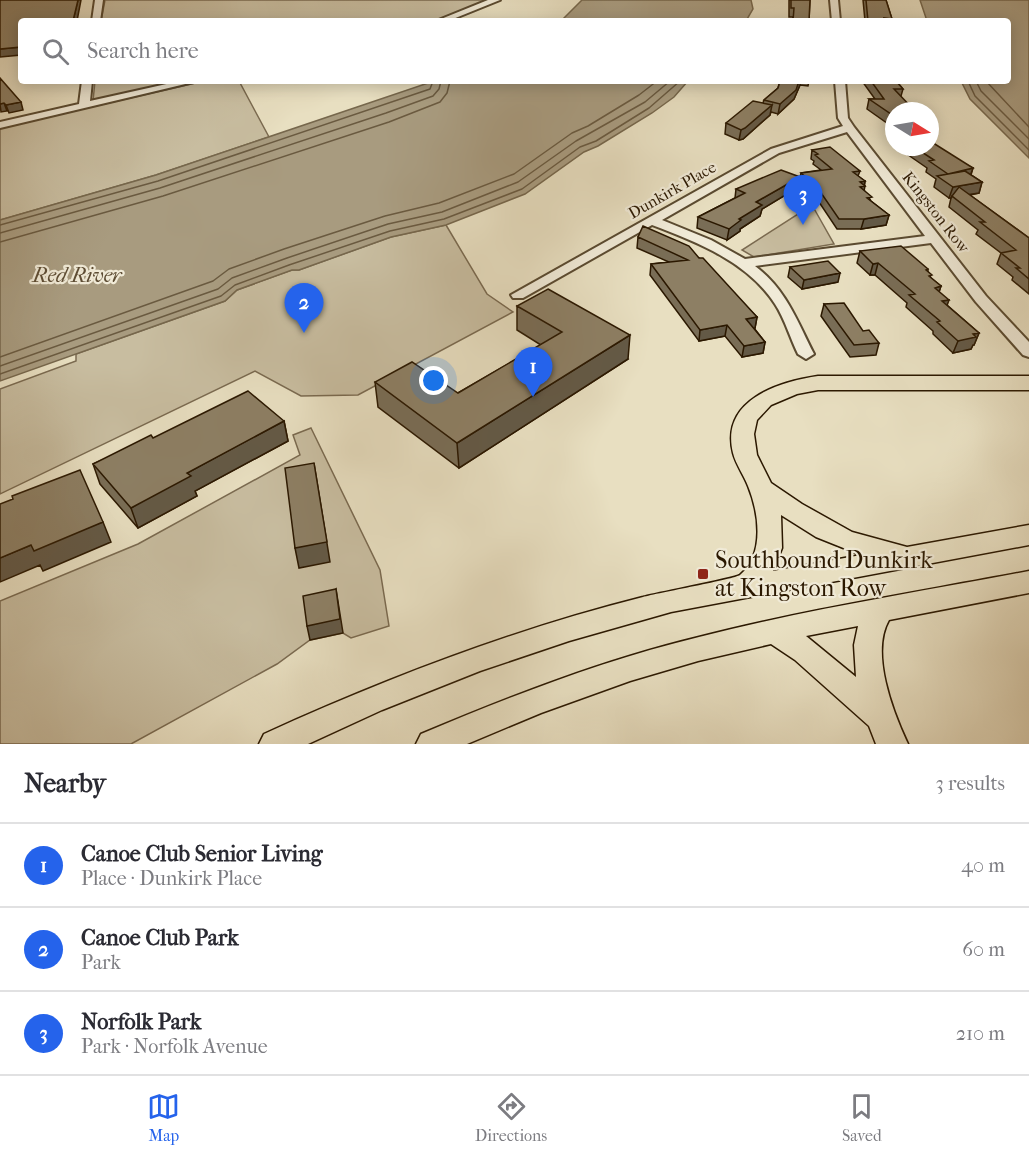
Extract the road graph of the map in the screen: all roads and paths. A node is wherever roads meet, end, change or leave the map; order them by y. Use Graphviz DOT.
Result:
graph roads {
  1 [pos="99,0"];
  2 [pos="496,0"];
  3 [pos="834,0"];
  4 [pos="96,18"];
  5 [pos="448,18"];
  6 [pos="836,18"];
  7 [pos="87,84"];
  8 [pos="181,84"];
  9 [pos="840,84"];
  10 [pos="84,106"];
  11 [pos="0,125"];
  12 [pos="849,128"];
  13 [pos="654,220"];
  14 [pos="934,239"];
  15 [pos="744,263"];
  16 [pos="518,295"];
  17 [pos="1029,352"];
  18 [pos="806,354"];
  19 [pos="1029,383"];
  20 [pos="762,489"];
  21 [pos="1029,535"];
  22 [pos="924,554"];
  23 [pos="1029,582"];
  24 [pos="746,587"];
  25 [pos="879,612"];
  26 [pos="776,632"];
  27 [pos="879,716"];
  28 [pos="274,744"];
  29 [pos="432,744"];
  30 [pos="892,744"];
  1 -- 4 [label="street"];
  2 -- 5 [label="street"];
  3 -- 6 [label="street"];
  7 -- 10 [label="street"];
  8 -- 10 [label="street"];
  9 -- 12 [label="street, Kingston Row"];
  10 -- 11 [label="street"];
  12 -- 13 [label="street, Dunkirk Place"];
  12 -- 14 [label="street, Kingston Row"];
  13 -- 15 [label="street"];
  13 -- 16 [label="street, Dunkirk Place"];
  14 -- 15 [label="street"];
  14 -- 17 [label="street, Kingston Row"];
  15 -- 18 [label="street"];
  19 -- 20 [label="main road"];
  20 -- 22 [label="main road"];
  20 -- 24 [label="main road"];
  21 -- 22 [label="main road"];
  22 -- 24 [label="main road"];
  23 -- 25 [label="main road"];
  24 -- 28 [label="main road"];
  25 -- 26 [label="main road"];
  25 -- 27 [label="main road"];
  26 -- 27 [label="main road"];
  26 -- 29 [label="main road"];
  27 -- 30 [label="main road"];
}
